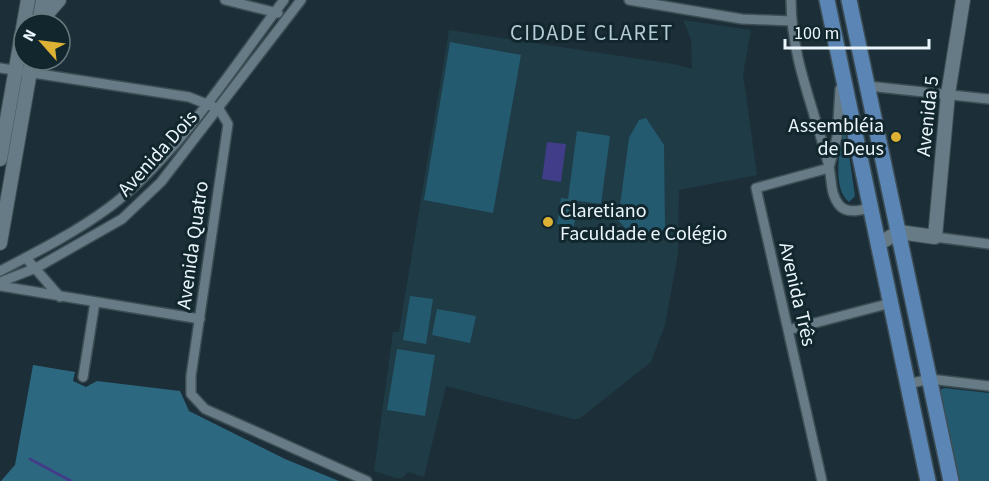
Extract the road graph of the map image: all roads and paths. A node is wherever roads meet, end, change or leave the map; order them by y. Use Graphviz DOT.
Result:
graph roads {
  1 [pos="59,0"];
  2 [pos="225,0"];
  3 [pos="284,0"];
  4 [pos="629,0"];
  5 [pos="790,0"];
  6 [pos="827,0"];
  7 [pos="849,0"];
  8 [pos="963,0"];
  9 [pos="296,2"];
  10 [pos="659,2"];
  11 [pos="276,10"];
  12 [pos="49,12"];
  13 [pos="286,21"];
  14 [pos="791,21"];
  15 [pos="839,60"];
  16 [pos="16,72"];
  17 [pos="30,72"];
  18 [pos="62,72"];
  19 [pos="868,86"];
  20 [pos="948,94"];
  21 [pos="989,99"];
  22 [pos="205,104"];
  23 [pos="219,109"];
  24 [pos="0,159"];
  25 [pos="829,168"];
  26 [pos="6,179"];
  27 [pos="870,208"];
  28 [pos="898,232"];
  29 [pos="935,237"];
  30 [pos="0,243"];
  31 [pos="878,244"];
  32 [pos="989,244"];
  33 [pos="26,258"];
  34 [pos="36,268"];
  35 [pos="0,271"];
  36 [pos="0,284"];
  37 [pos="60,297"];
  38 [pos="95,302"];
  39 [pos="891,303"];
  40 [pos="200,319"];
  41 [pos="788,330"];
  42 [pos="921,340"];
  43 [pos="899,342"];
  44 [pos="83,377"];
  45 [pos="930,379"];
  46 [pos="908,384"];
  47 [pos="989,386"];
  48 [pos="936,409"];
  49 [pos="915,416"];
  50 [pos="820,478"];
  51 [pos="366,481"];
  52 [pos="928,481"];
  53 [pos="951,481"];
  1 -- 12 [label="street"];
  2 -- 11 [label="street"];
  3 -- 11 [label="street, Avenida Dois"];
  4 -- 10 [label="street"];
  5 -- 14 [label="street"];
  6 -- 15 [label="main road"];
  7 -- 19 [label="main road"];
  8 -- 20 [label="street, Avenida 5"];
  9 -- 13 [label="street, Avenida Dois"];
  10 -- 14 [label="street"];
  11 -- 13 [label="street"];
  11 -- 22 [label="street, Avenida Dois"];
  13 -- 23 [label="street, Avenida Dois"];
  14 -- 25 [label="street"];
  15 -- 25 [label="street"];
  15 -- 27 [label="main road"];
  16 -- 24 [label="street"];
  17 -- 26 [label="street"];
  18 -- 22 [label="street"];
  19 -- 20 [label="street"];
  19 -- 28 [label="main road"];
  20 -- 21 [label="street"];
  20 -- 29 [label="street, Avenida 5"];
  22 -- 23 [label="street"];
  22 -- 33 [label="street, Avenida Dois"];
  23 -- 34 [label="street, Avenida Dois"];
  23 -- 40 [label="street, Avenida Quatro"];
  25 -- 27 [label="street"];
  25 -- 41 [label="street, Avenida Três"];
  26 -- 30 [label="street"];
  27 -- 31 [label="main road"];
  28 -- 29 [label="street"];
  28 -- 31 [label="street"];
  28 -- 42 [label="main road"];
  29 -- 32 [label="street"];
  31 -- 39 [label="main road"];
  33 -- 34 [label="street"];
  33 -- 35 [label="street, Avenida Dois"];
  34 -- 36 [label="street, Avenida Dois"];
  34 -- 37 [label="street"];
  36 -- 37 [label="street"];
  37 -- 38 [label="street"];
  38 -- 40 [label="street"];
  38 -- 44 [label="street"];
  39 -- 41 [label="street"];
  39 -- 43 [label="main road"];
  40 -- 51 [label="street, Avenida Quatro"];
  41 -- 50 [label="street, Avenida Três"];
  42 -- 43 [label="main road"];
  42 -- 45 [label="main road"];
  43 -- 46 [label="main road"];
  45 -- 46 [label="street"];
  45 -- 47 [label="street"];
  45 -- 48 [label="main road"];
  46 -- 49 [label="main road"];
  48 -- 49 [label="main road"];
  48 -- 53 [label="main road"];
  49 -- 52 [label="main road"];
}
